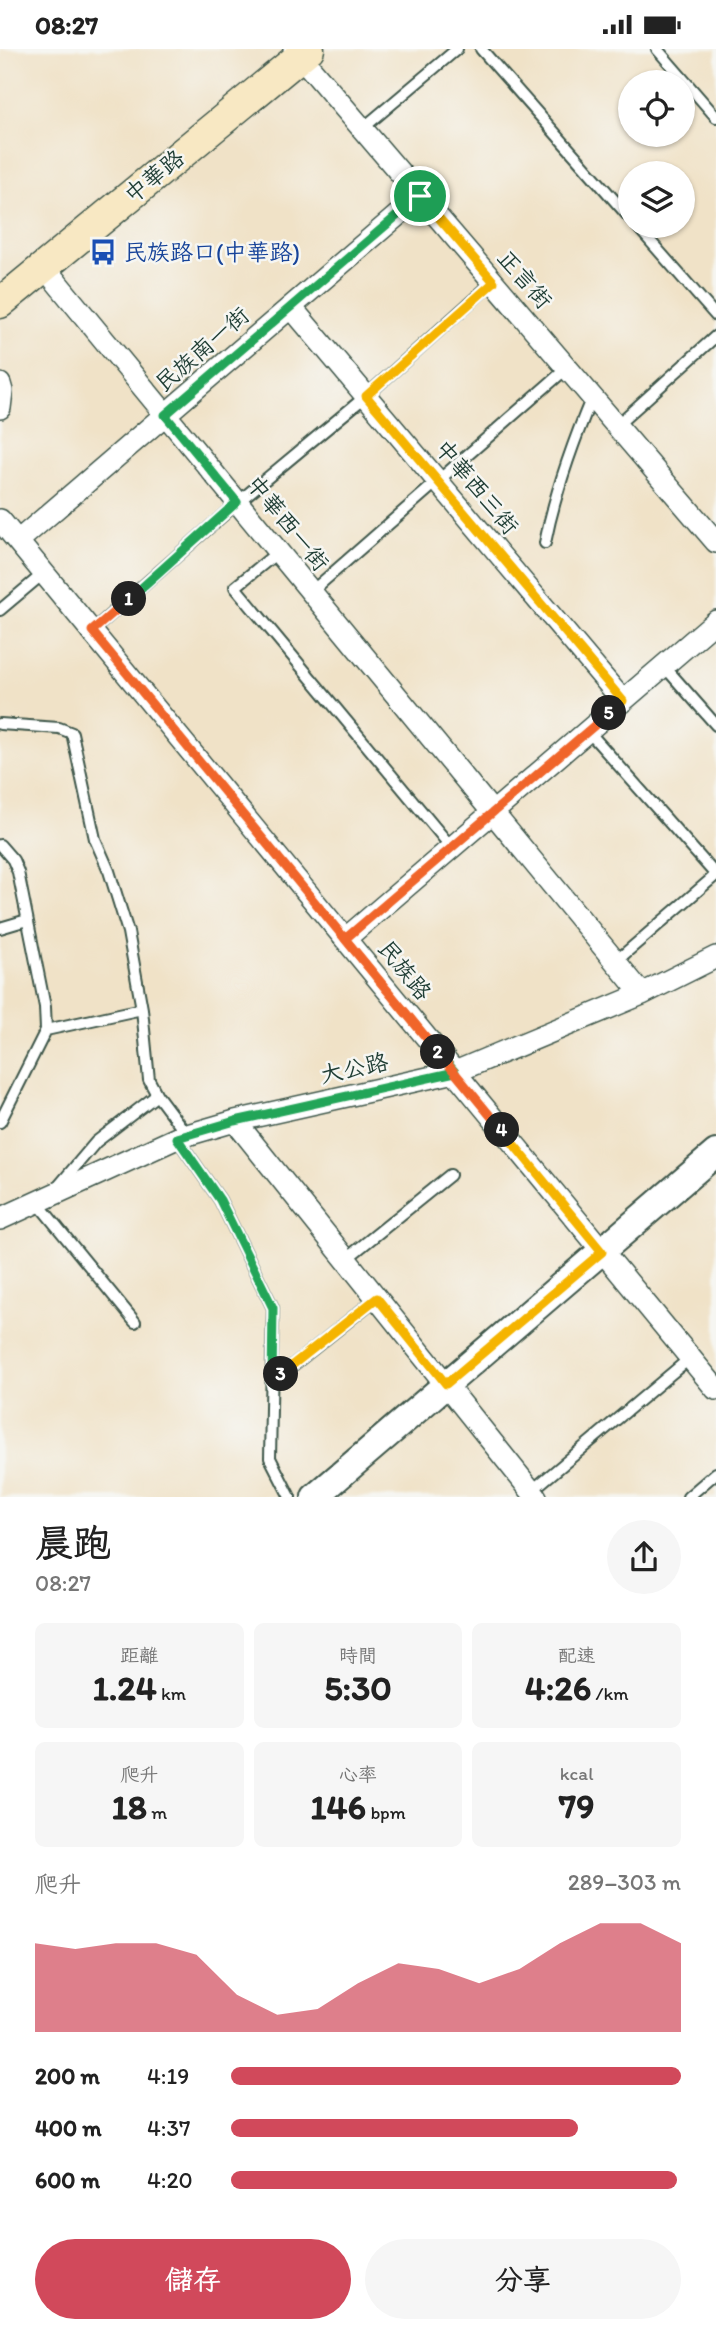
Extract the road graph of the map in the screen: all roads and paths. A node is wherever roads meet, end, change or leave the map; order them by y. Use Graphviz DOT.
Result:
graph roads {
  1 [pos="457,49"];
  2 [pos="481,49"];
  3 [pos="657,49"];
  4 [pos="301,51"];
  5 [pos="716,117"];
  6 [pos="362,129"];
  7 [pos="420,196"];
  8 [pos="618,204"];
  9 [pos="648,238"];
  10 [pos="44,267"];
  11 [pos="494,282"];
  12 [pos="0,303"];
  13 [pos="291,307"];
  14 [pos="716,316"];
  15 [pos="716,337"];
  16 [pos="567,367"];
  17 [pos="0,384"];
  18 [pos="366,396"];
  19 [pos="592,397"];
  20 [pos="0,408"];
  21 [pos="165,415"];
  22 [pos="616,426"];
  23 [pos="437,480"];
  24 [pos="237,502"];
  25 [pos="0,520"];
  26 [pos="18,541"];
  27 [pos="716,542"];
  28 [pos="545,543"];
  29 [pos="278,552"];
  30 [pos="44,573"];
  31 [pos="311,592"];
  32 [pos="0,610"];
  33 [pos="716,621"];
  34 [pos="92,631"];
  35 [pos="664,666"];
  36 [pos="623,701"];
  37 [pos="0,724"];
  38 [pos="716,725"];
  39 [pos="588,731"];
  40 [pos="493,813"];
  41 [pos="0,845"];
  42 [pos="452,848"];
  43 [pos="716,875"];
  44 [pos="27,921"];
  45 [pos="0,928"];
  46 [pos="345,939"];
  47 [pos="716,957"];
  48 [pos="615,961"];
  49 [pos="642,994"];
  50 [pos="142,1009"];
  51 [pos="46,1030"];
  52 [pos="455,1072"];
  53 [pos="157,1095"];
  54 [pos="235,1121"];
  55 [pos="0,1122"];
  56 [pos="182,1137"];
  57 [pos="716,1153"];
  58 [pos="450,1175"];
  59 [pos="44,1197"];
  60 [pos="0,1219"];
  61 [pos="602,1252"];
  62 [pos="346,1259"];
  63 [pos="377,1298"];
  64 [pos="135,1322"];
  65 [pos="690,1358"];
  66 [pos="272,1382"];
  67 [pos="446,1384"];
  68 [pos="716,1389"];
  69 [pos="716,1473"];
  70 [pos="531,1495"];
  71 [pos="290,1496"];
  72 [pos="315,1496"];
  73 [pos="688,1496"];
  1 -- 6 [label="lane"];
  2 -- 8 [label="lane"];
  3 -- 5 [label="lane"];
  4 -- 6 [label="street, 正言街"];
  4 -- 10 [label="main road, 中華路"];
  6 -- 7 [label="street, 正言街"];
  7 -- 11 [label="street, 正言街"];
  7 -- 13 [label="street, 民族南一街"];
  9 -- 14 [label="lane"];
  10 -- 12 [label="main road, 中華路"];
  10 -- 21 [label="street, 中華西一街"];
  11 -- 16 [label="street, 正言街"];
  11 -- 18 [label="lane"];
  13 -- 18 [label="street, 中華西三街"];
  13 -- 21 [label="street, 民族南一街"];
  15 -- 22 [label="lane"];
  16 -- 19 [label="street, 正言街"];
  16 -- 23 [label="lane"];
  17 -- 20 [label="street"];
  18 -- 23 [label="street, 中華西三街"];
  18 -- 24 [label="lane"];
  19 -- 22 [label="street, 正言街"];
  19 -- 28 [label="lane"];
  21 -- 24 [label="street, 中華西一街"];
  21 -- 26 [label="street, 民族南一街"];
  22 -- 27 [label="street, 正言街"];
  23 -- 31 [label="lane"];
  23 -- 36 [label="street, 中華西三街"];
  24 -- 29 [label="street, 中華西一街"];
  24 -- 34 [label="lane"];
  25 -- 26 [label="street, 民族路"];
  26 -- 30 [label="street, 民族路"];
  29 -- 31 [label="street, 中華西一街"];
  29 -- 42 [label="lane"];
  30 -- 32 [label="lane"];
  30 -- 34 [label="street, 民族路"];
  31 -- 40 [label="street, 中華西一街"];
  33 -- 35 [label="street"];
  34 -- 46 [label="street, 民族路"];
  35 -- 36 [label="street"];
  35 -- 38 [label="lane"];
  36 -- 39 [label="street"];
  37 -- 50 [label="lane"];
  39 -- 40 [label="street"];
  39 -- 43 [label="lane"];
  40 -- 42 [label="street"];
  40 -- 48 [label="street, 中華西一街"];
  41 -- 44 [label="lane"];
  42 -- 46 [label="street"];
  43 -- 48 [label="lane"];
  44 -- 45 [label="lane"];
  44 -- 51 [label="lane"];
  46 -- 52 [label="street, 民族路"];
  47 -- 49 [label="street, 大公路"];
  48 -- 49 [label="street, 中華西一街"];
  49 -- 52 [label="street, 大公路"];
  50 -- 51 [label="lane"];
  50 -- 53 [label="lane"];
  51 -- 55 [label="lane"];
  52 -- 54 [label="street, 大公路"];
  52 -- 61 [label="street, 民族路"];
  53 -- 56 [label="lane"];
  53 -- 59 [label="lane"];
  54 -- 56 [label="street, 大公路"];
  54 -- 62 [label="street"];
  56 -- 59 [label="street, 大公路"];
  56 -- 66 [label="lane"];
  57 -- 61 [label="street"];
  58 -- 62 [label="lane"];
  59 -- 60 [label="street, 大公路"];
  59 -- 64 [label="lane"];
  61 -- 65 [label="street, 民族路"];
  61 -- 67 [label="street"];
  62 -- 63 [label="street"];
  63 -- 66 [label="lane"];
  63 -- 67 [label="street"];
  65 -- 68 [label="street, 民族路"];
  65 -- 70 [label="lane"];
  66 -- 71 [label="lane"];
  67 -- 70 [label="street"];
  67 -- 72 [label="street"];
  69 -- 73 [label="lane"];
}
